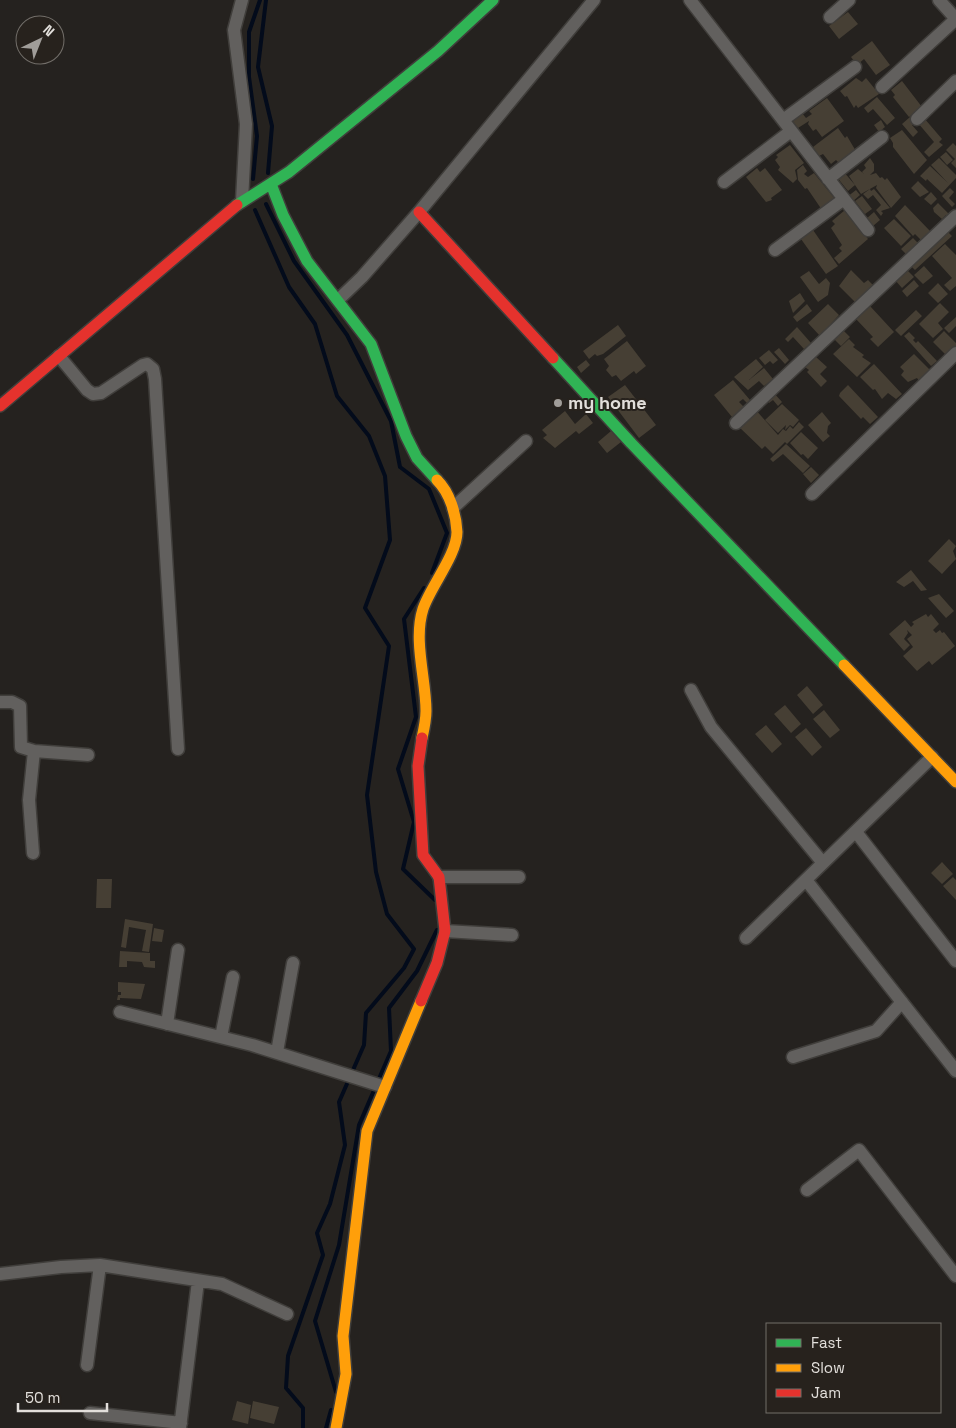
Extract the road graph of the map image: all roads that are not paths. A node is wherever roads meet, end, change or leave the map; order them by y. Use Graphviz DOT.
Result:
graph roads {
  1 [pos="242,0"];
  2 [pos="493,0"];
  3 [pos="594,0"];
  4 [pos="690,0"];
  5 [pos="849,0"];
  6 [pos="940,0"];
  7 [pos="830,17"];
  8 [pos="855,67"];
  9 [pos="956,81"];
  10 [pos="882,87"];
  11 [pos="917,119"];
  12 [pos="783,120"];
  13 [pos="791,131"];
  14 [pos="882,136"];
  15 [pos="828,178"];
  16 [pos="724,182"];
  17 [pos="271,184"];
  18 [pos="844,199"];
  19 [pos="242,201"];
  20 [pos="419,212"];
  21 [pos="956,216"];
  22 [pos="868,230"];
  23 [pos="775,250"];
  24 [pos="338,300"];
  25 [pos="956,353"];
  26 [pos="59,356"];
  27 [pos="0,406"];
  28 [pos="736,423"];
  29 [pos="526,441"];
  30 [pos="812,494"];
  31 [pos="453,508"];
  32 [pos="690,690"];
  33 [pos="0,702"];
  34 [pos="178,749"];
  35 [pos="34,752"];
  36 [pos="88,755"];
  37 [pos="932,757"];
  38 [pos="956,782"];
  39 [pos="856,832"];
  40 [pos="33,853"];
  41 [pos="823,863"];
  42 [pos="439,877"];
  43 [pos="519,877"];
  44 [pos="806,880"];
  45 [pos="446,931"];
  46 [pos="512,935"];
  47 [pos="746,938"];
  48 [pos="178,950"];
  49 [pos="956,961"];
  50 [pos="293,962"];
  51 [pos="233,977"];
  52 [pos="902,1002"];
  53 [pos="120,1012"];
  54 [pos="167,1024"];
  55 [pos="221,1037"];
  56 [pos="277,1052"];
  57 [pos="793,1057"];
  58 [pos="956,1071"];
  59 [pos="385,1087"];
  60 [pos="807,1190"];
  61 [pos="100,1266"];
  62 [pos="0,1274"];
  63 [pos="956,1276"];
  64 [pos="198,1281"];
  65 [pos="287,1314"];
  66 [pos="87,1365"];
  67 [pos="90,1413"];
  68 [pos="180,1426"];
  69 [pos="336,1428"];
  1 -- 19 [label="street"];
  2 -- 17 [label="street"];
  3 -- 20 [label="street"];
  4 -- 12 [label="street"];
  5 -- 7 [label="street"];
  6 -- 10 [label="street"];
  8 -- 12 [label="street"];
  9 -- 11 [label="street"];
  12 -- 13 [label="street"];
  13 -- 15 [label="street"];
  13 -- 16 [label="street"];
  14 -- 15 [label="street"];
  15 -- 18 [label="street"];
  17 -- 19 [label="street"];
  17 -- 24 [label="street"];
  18 -- 22 [label="street"];
  18 -- 23 [label="street"];
  19 -- 26 [label="street"];
  20 -- 24 [label="street"];
  20 -- 37 [label="street"];
  21 -- 28 [label="street"];
  24 -- 31 [label="street"];
  25 -- 30 [label="street"];
  26 -- 27 [label="street"];
  26 -- 34 [label="street"];
  29 -- 31 [label="street"];
  31 -- 42 [label="street"];
  32 -- 41 [label="street"];
  33 -- 35 [label="street"];
  35 -- 36 [label="street"];
  35 -- 40 [label="street"];
  37 -- 38 [label="street"];
  37 -- 39 [label="street"];
  39 -- 41 [label="street"];
  39 -- 49 [label="street"];
  41 -- 44 [label="street"];
  42 -- 43 [label="street"];
  42 -- 45 [label="street"];
  44 -- 47 [label="street"];
  44 -- 52 [label="street"];
  45 -- 46 [label="street"];
  45 -- 59 [label="street"];
  48 -- 54 [label="street"];
  50 -- 56 [label="street"];
  51 -- 55 [label="street"];
  52 -- 57 [label="street"];
  52 -- 58 [label="street"];
  53 -- 54 [label="street"];
  54 -- 55 [label="street"];
  55 -- 56 [label="street"];
  56 -- 59 [label="street"];
  59 -- 69 [label="street"];
  60 -- 63 [label="street"];
  61 -- 62 [label="street"];
  61 -- 64 [label="street"];
  61 -- 66 [label="street"];
  64 -- 65 [label="street"];
  64 -- 68 [label="street"];
  67 -- 68 [label="street"];
}
